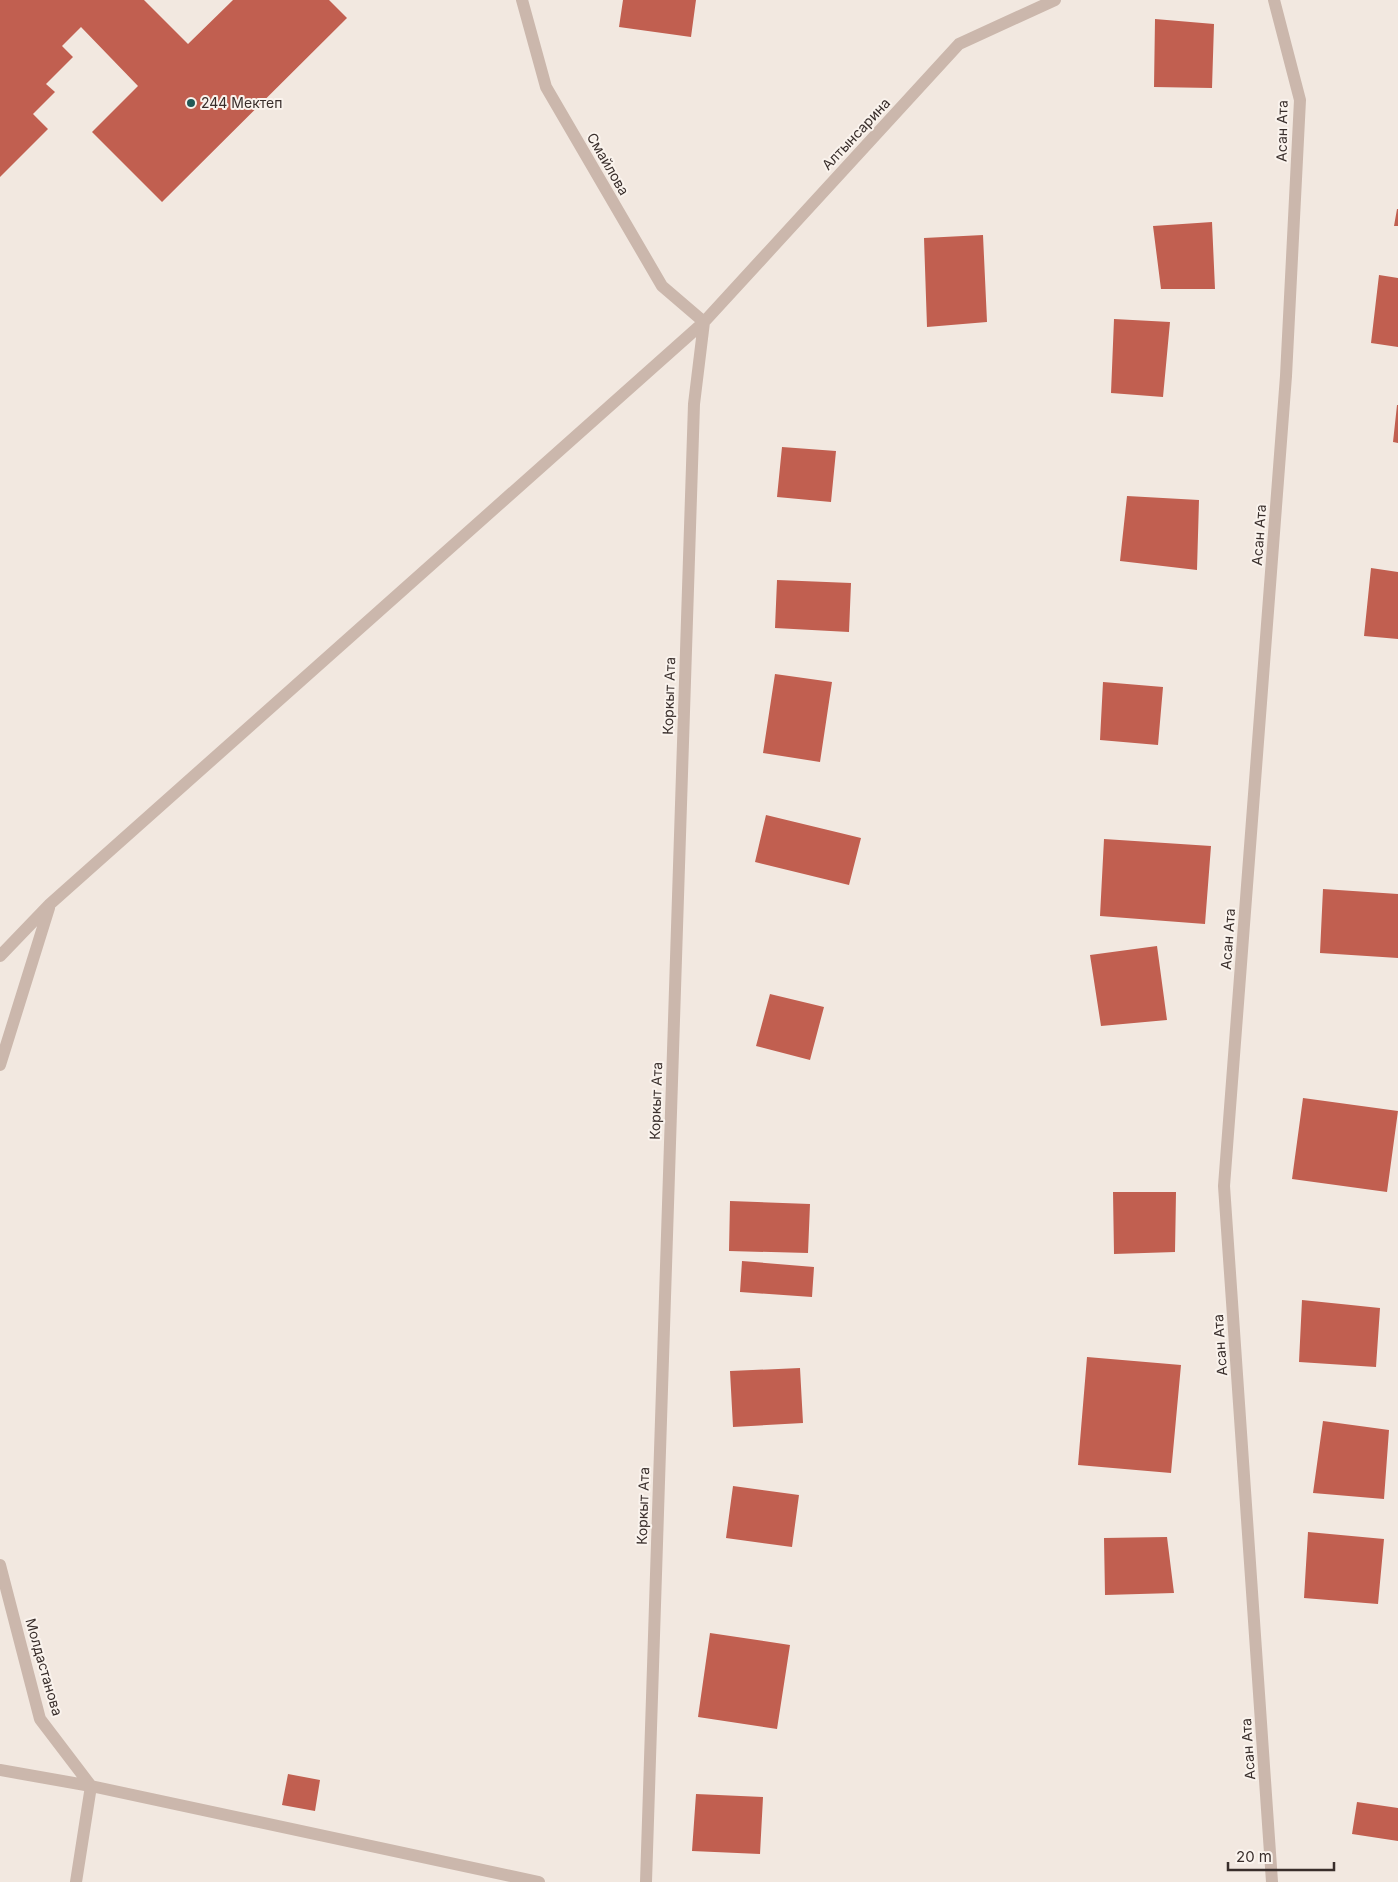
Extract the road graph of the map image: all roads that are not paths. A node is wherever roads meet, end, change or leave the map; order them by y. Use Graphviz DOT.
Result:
graph roads {
  1 [pos="522,0"];
  2 [pos="1055,0"];
  3 [pos="1274,0"];
  4 [pos="704,322"];
  5 [pos="50,904"];
  6 [pos="0,956"];
  7 [pos="0,1065"];
  8 [pos="0,1565"];
  9 [pos="0,1770"];
  10 [pos="91,1786"];
  11 [pos="76,1882"];
  12 [pos="539,1882"];
  13 [pos="646,1882"];
  14 [pos="1272,1882"];
  1 -- 4 [label="street, Смайлова"];
  2 -- 4 [label="street, Алтынсарина"];
  3 -- 14 [label="street, Асан Ата"];
  4 -- 5 [label="street, Алтынсарина"];
  4 -- 13 [label="street, Коркыт Ата"];
  5 -- 6 [label="street, Алтынсарина"];
  5 -- 7 [label="street"];
  8 -- 10 [label="street, Молдастанова"];
  9 -- 10 [label="street"];
  10 -- 11 [label="street"];
  10 -- 12 [label="street"];
}
